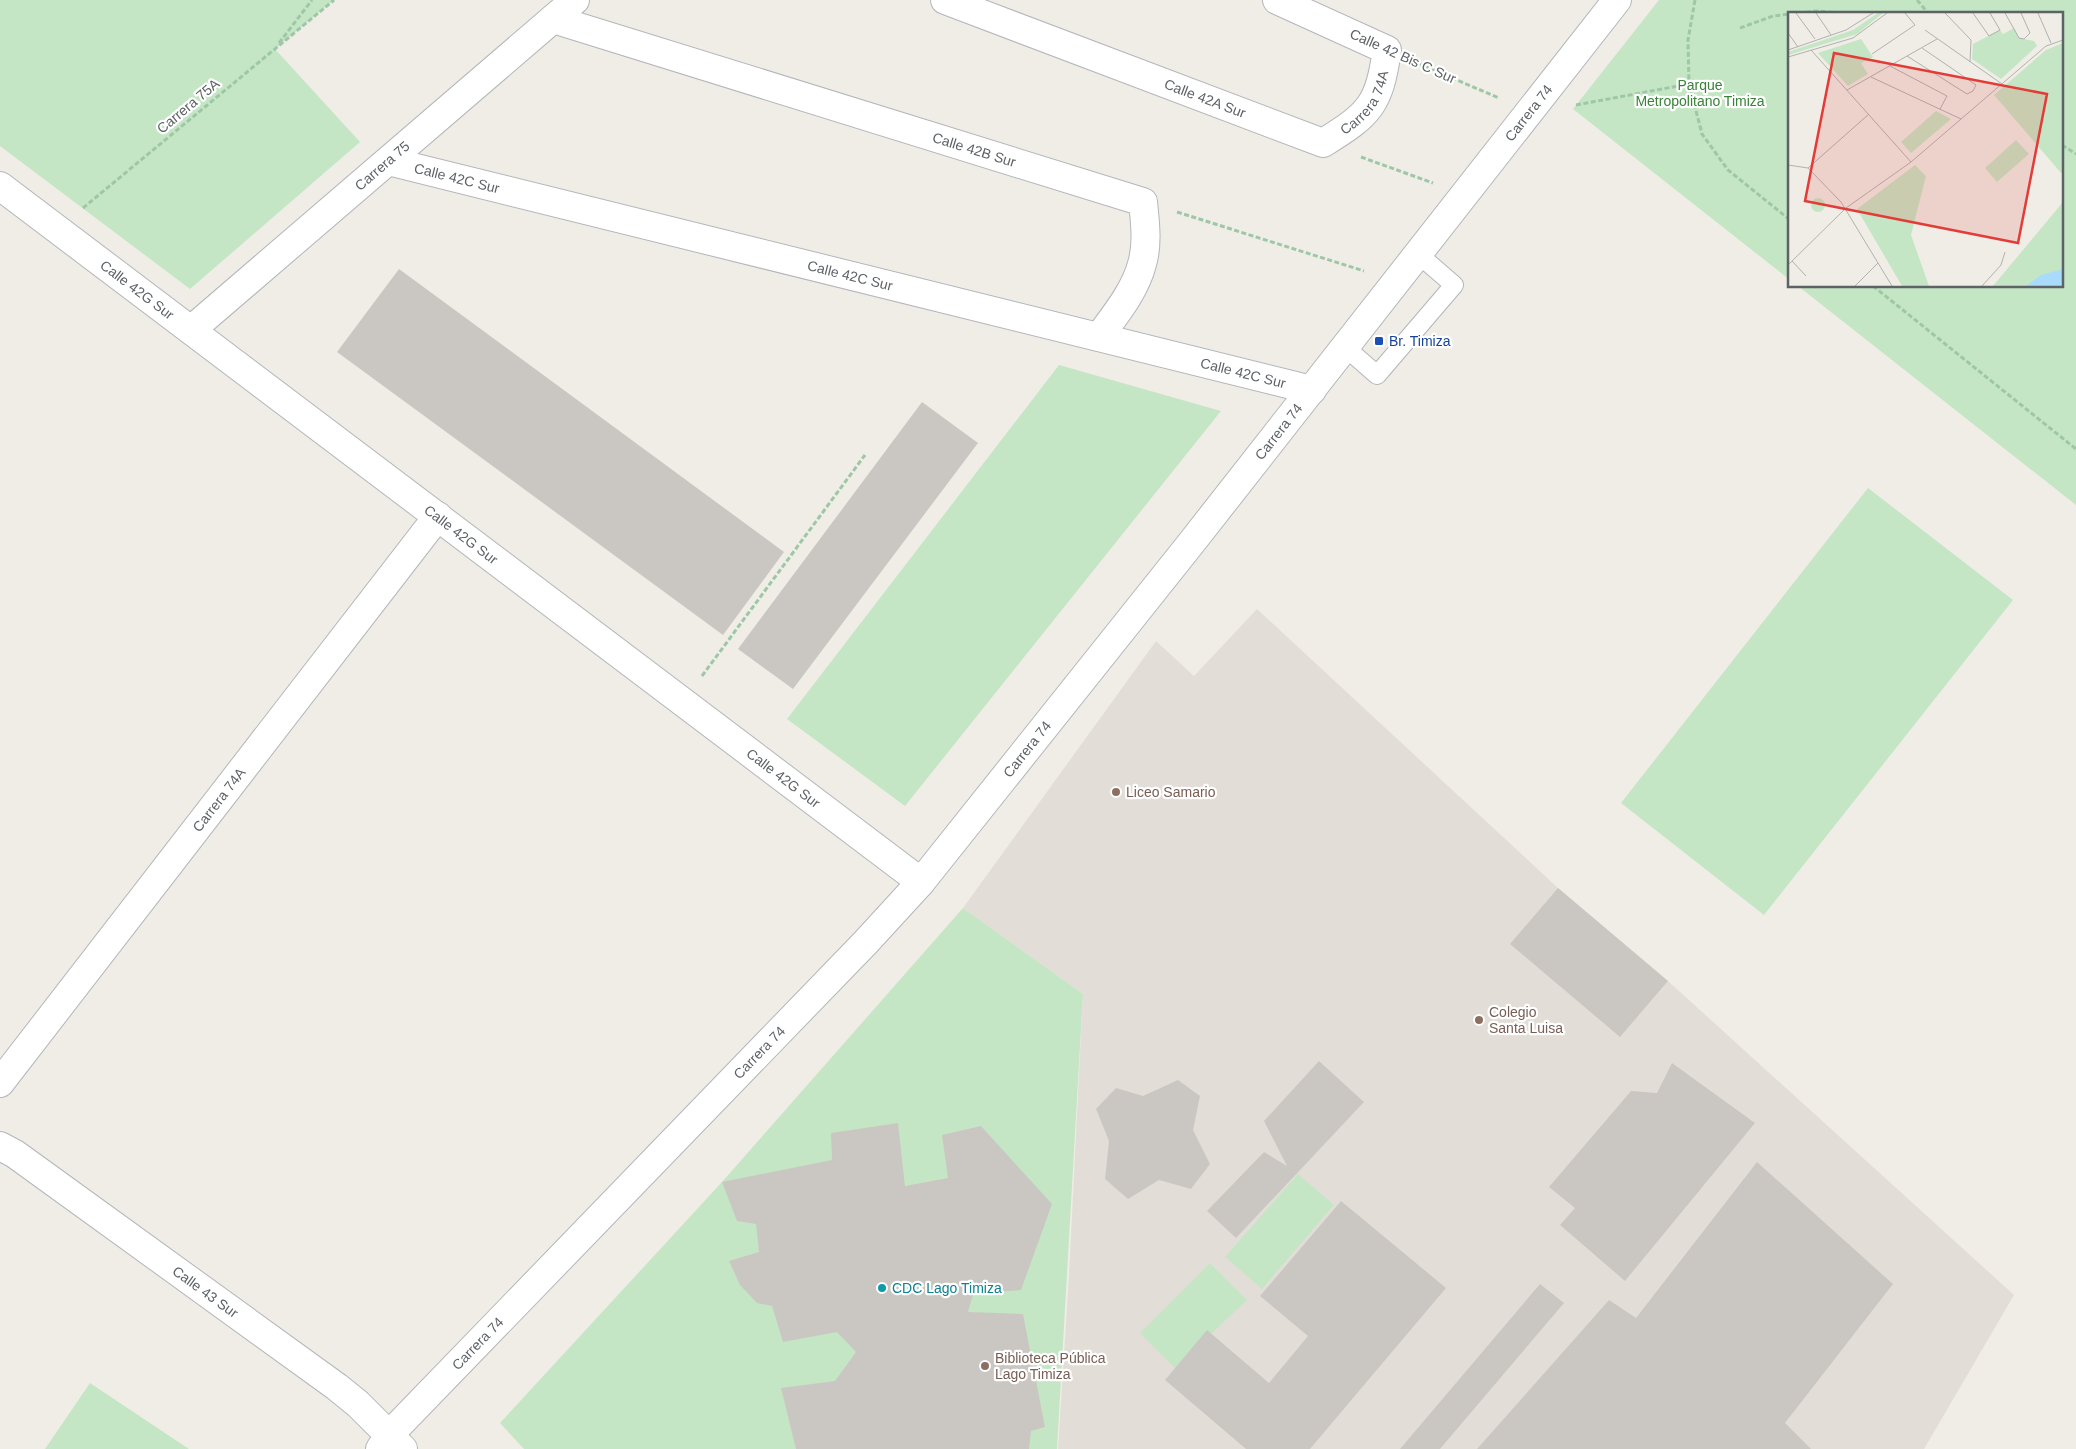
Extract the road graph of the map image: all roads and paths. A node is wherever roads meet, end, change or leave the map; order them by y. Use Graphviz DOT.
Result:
graph roads {
  1 [pos="312,0"];
  2 [pos="334,0"];
  3 [pos="575,0"];
  4 [pos="945,0"];
  5 [pos="1277,0"];
  6 [pos="1617,0"];
  7 [pos="1696,0"];
  8 [pos="1916,0"];
  9 [pos="1807,12"];
  10 [pos="1830,12"];
  11 [pos="1927,12"];
  12 [pos="1788,14"];
  13 [pos="552,19"];
  14 [pos="1740,28"];
  15 [pos="274,49"];
  16 [pos="1387,50"];
  17 [pos="1688,84"];
  18 [pos="1570,106"];
  19 [pos="1529,111"];
  20 [pos="1323,143"];
  21 [pos="2064,146"];
  22 [pos="2076,154"];
  23 [pos="388,161"];
  24 [pos="0,186"];
  25 [pos="1464,194"];
  26 [pos="1143,202"];
  27 [pos="1788,218"];
  28 [pos="58,229"];
  29 [pos="1418,254"];
  30 [pos="1396,281"];
  31 [pos="1875,288"];
  32 [pos="191,330"];
  33 [pos="1099,337"];
  34 [pos="1345,347"];
  35 [pos="1312,390"];
  36 [pos="2076,449"];
  37 [pos="865,455"];
  38 [pos="438,516"];
  39 [pos="683,702"];
  40 [pos="921,882"];
  41 [pos="0,1083"];
  42 [pos="0,1146"];
  43 [pos="391,1444"];
  1 -- 15 [label="path"];
  2 -- 15 [label="path, Carrera 75A"];
  3 -- 13 [label="street, Carrera 75"];
  4 -- 20 [label="street, Calle 42A Sur"];
  5 -- 16 [label="street, Calle 42 Bis C Sur"];
  6 -- 19 [label="street, Carrera 74"];
  7 -- 17 [label="path"];
  8 -- 11 [label="path"];
  9 -- 10 [label="path"];
  12 -- 14 [label="path"];
  13 -- 23 [label="street, Carrera 75"];
  13 -- 26 [label="street, Calle 42B Sur"];
  15 -- 28 [label="path, Carrera 75A"];
  16 -- 19 [label="path, Calle 42 Bis C Sur"];
  16 -- 20 [label="street, Carrera 74A"];
  17 -- 18 [label="path"];
  17 -- 27 [label="path"];
  19 -- 25 [label="street, Carrera 74"];
  20 -- 25 [label="path"];
  21 -- 22 [label="path"];
  23 -- 32 [label="street, Carrera 75"];
  23 -- 33 [label="street, Calle 42C Sur"];
  24 -- 28 [label="street, Calle 42G Sur"];
  25 -- 29 [label="street, Carrera 74"];
  26 -- 30 [label="path"];
  26 -- 33 [label="street"];
  28 -- 32 [label="street, Calle 42G Sur"];
  29 -- 30 [label="street, Carrera 74"];
  29 -- 34 [label="lane"];
  30 -- 34 [label="street, Carrera 74"];
  31 -- 36 [label="path"];
  32 -- 38 [label="street, Calle 42G Sur"];
  33 -- 35 [label="street, Calle 42C Sur"];
  34 -- 35 [label="street, Carrera 74"];
  35 -- 40 [label="street, Carrera 74"];
  37 -- 39 [label="path"];
  38 -- 39 [label="street, Calle 42G Sur"];
  38 -- 41 [label="street, Carrera 74A"];
  39 -- 40 [label="street, Calle 42G Sur"];
  40 -- 43 [label="street, Carrera 74"];
  42 -- 43 [label="street, Calle 43 Sur"];
}
